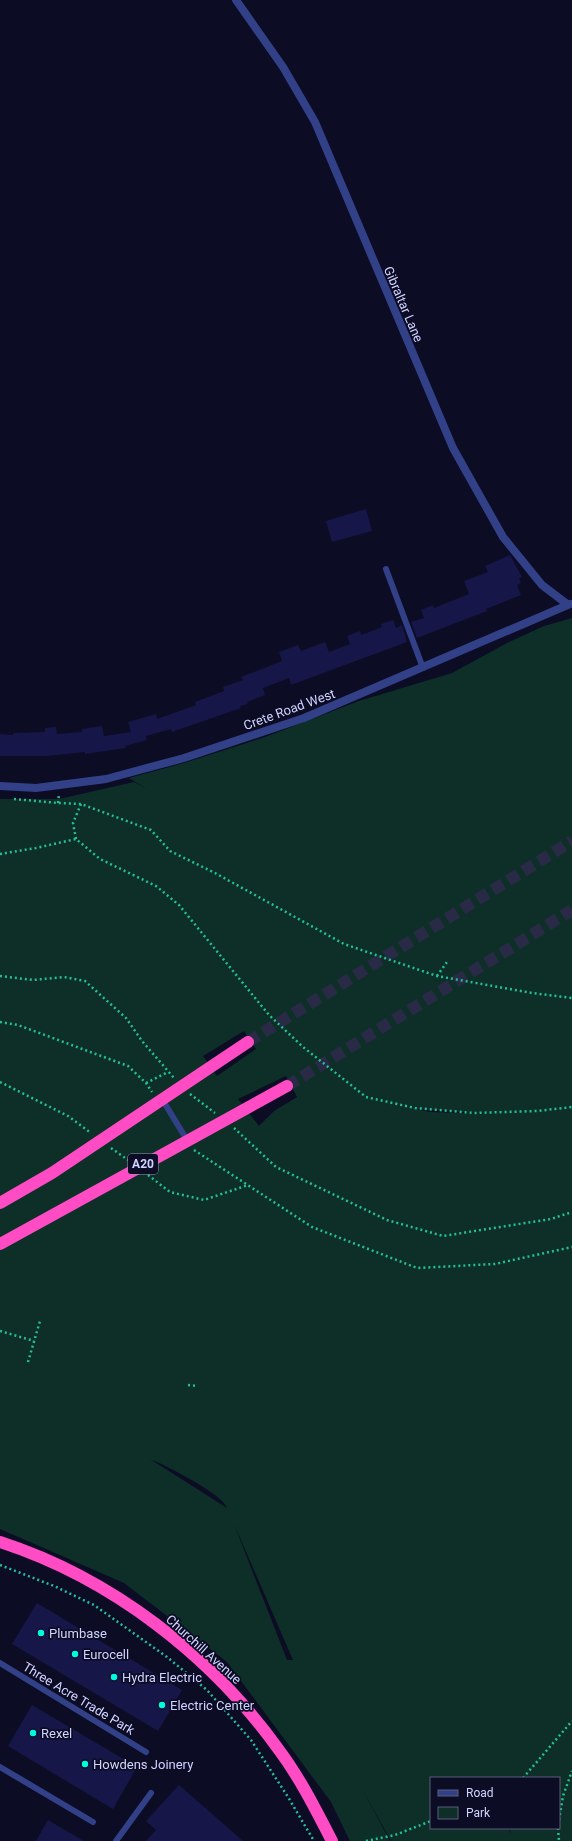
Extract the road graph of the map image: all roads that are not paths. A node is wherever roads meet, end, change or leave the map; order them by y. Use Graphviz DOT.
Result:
graph roads {
  1 [pos="236,0"];
  2 [pos="386,569"];
  3 [pos="569,604"];
  4 [pos="423,668"];
  5 [pos="0,786"];
  6 [pos="248,1042"];
  7 [pos="287,1086"];
  8 [pos="158,1097"];
  9 [pos="189,1144"];
  10 [pos="0,1203"];
  11 [pos="0,1244"];
  12 [pos="0,1542"];
  13 [pos="0,1663"];
  14 [pos="146,1752"];
  15 [pos="0,1767"];
  16 [pos="151,1793"];
  17 [pos="93,1822"];
  18 [pos="116,1841"];
  19 [pos="332,1841"];
  1 -- 3 [label="street, Gibraltar Lane"];
  2 -- 4 [label="lane"];
  3 -- 4 [label="street, Crete Road West"];
  4 -- 5 [label="street, Crete Road West"];
  6 -- 8 [label="highway, bridge"];
  7 -- 9 [label="highway, A20, bridge"];
  8 -- 9 [label="lane"];
  8 -- 10 [label="highway, bridge"];
  9 -- 11 [label="highway, A20, bridge"];
  12 -- 19 [label="highway, Churchill Avenue"];
  13 -- 14 [label="lane, Three Acre Trade Park"];
  15 -- 17 [label="lane"];
  16 -- 18 [label="lane"];
}
